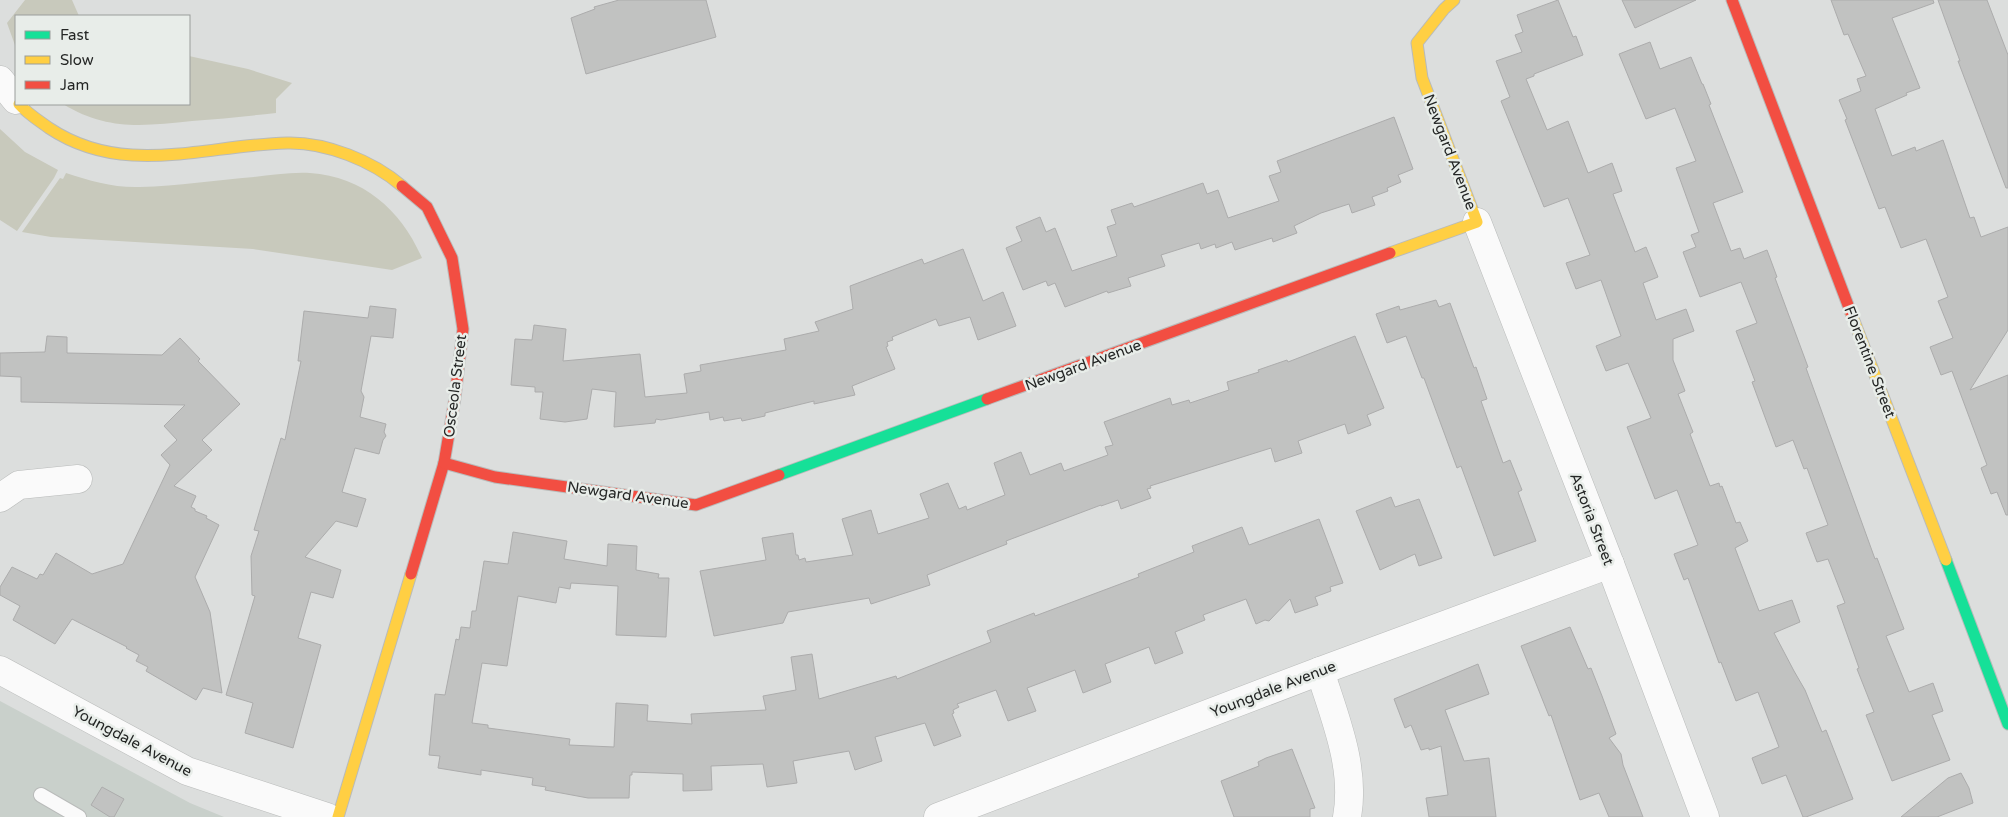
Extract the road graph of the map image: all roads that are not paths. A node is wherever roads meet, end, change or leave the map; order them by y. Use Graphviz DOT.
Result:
graph roads {
  1 [pos="1454,0"];
  2 [pos="1732,0"];
  3 [pos="0,80"];
  4 [pos="15,99"];
  5 [pos="20,105"];
  6 [pos="1477,222"];
  7 [pos="444,463"];
  8 [pos="78,480"];
  9 [pos="0,498"];
  10 [pos="1610,564"];
  11 [pos="0,670"];
  12 [pos="1320,672"];
  13 [pos="2008,724"];
  14 [pos="42,795"];
  15 [pos="79,817"];
  16 [pos="326,817"];
  17 [pos="338,817"];
  18 [pos="938,817"];
  19 [pos="1347,817"];
  20 [pos="1705,817"];
  1 -- 6 [label="street, Newgard Avenue"];
  2 -- 13 [label="street, Florentine Street"];
  3 -- 4 [label="street"];
  5 -- 7 [label="street, Osceola Street"];
  6 -- 7 [label="street, Newgard Avenue"];
  6 -- 10 [label="street, Astoria Street"];
  7 -- 17 [label="street, Osceola Street"];
  8 -- 9 [label="street"];
  10 -- 12 [label="street, Youngdale Avenue"];
  10 -- 20 [label="street, Astoria Street"];
  11 -- 16 [label="street, Youngdale Avenue"];
  12 -- 18 [label="street, Youngdale Avenue"];
  12 -- 19 [label="street"];
  14 -- 15 [label="lane"];
}
